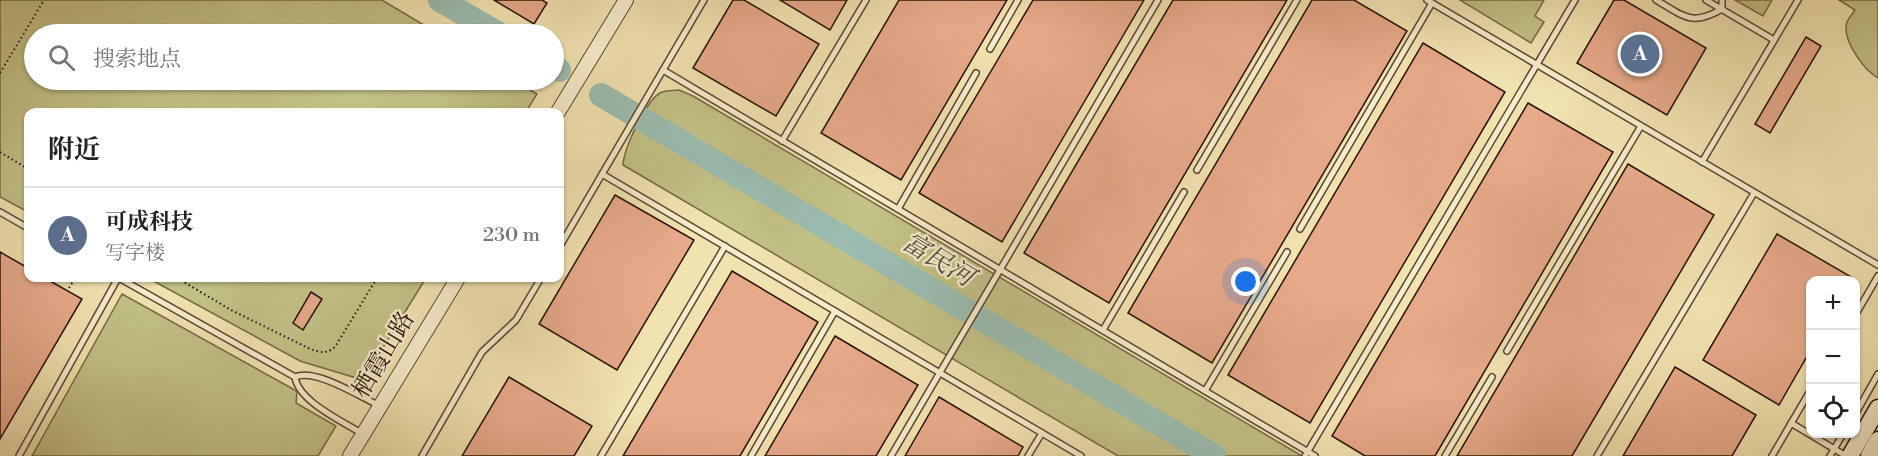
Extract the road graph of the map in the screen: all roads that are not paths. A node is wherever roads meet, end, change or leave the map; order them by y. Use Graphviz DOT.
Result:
graph roads {
  1 [pos="626,0"];
  2 [pos="704,0"];
  3 [pos="866,0"];
  4 [pos="1018,0"];
  5 [pos="1158,0"];
  6 [pos="1297,0"];
  7 [pos="1575,0"];
  8 [pos="1656,0"];
  9 [pos="1706,0"];
  10 [pos="1722,0"];
  11 [pos="1798,0"];
  12 [pos="1429,2"];
  13 [pos="1722,9"];
  14 [pos="1774,40"];
  15 [pos="990,49"];
  16 [pos="1537,65"];
  17 [pos="663,70"];
  18 [pos="976,74"];
  19 [pos="560,108"];
  20 [pos="1641,126"];
  21 [pos="783,141"];
  22 [pos="1702,162"];
  23 [pos="1197,170"];
  24 [pos="602,174"];
  25 [pos="1184,192"];
  26 [pos="1754,193"];
  27 [pos="898,209"];
  28 [pos="0,212"];
  29 [pos="24,226"];
  30 [pos="1300,229"];
  31 [pos="564,239"];
  32 [pos="725,246"];
  33 [pos="1287,252"];
  34 [pos="1878,265"];
  35 [pos="1000,270"];
  36 [pos="1878,276"];
  37 [pos="117,282"];
  38 [pos="126,282"];
  39 [pos="456,282"];
  40 [pos="539,282"];
  41 [pos="1860,307"];
  42 [pos="835,311"];
  43 [pos="1103,330"];
  44 [pos="1507,351"];
  45 [pos="940,373"];
  46 [pos="1878,374"];
  47 [pos="1492,376"];
  48 [pos="295,377"];
  49 [pos="1205,391"];
  50 [pos="1806,398"];
  51 [pos="1860,405"];
  52 [pos="380,406"];
  53 [pos="1878,408"];
  54 [pos="1791,423"];
  55 [pos="1042,433"];
  56 [pos="363,434"];
  57 [pos="1843,438"];
  58 [pos="1878,440"];
  59 [pos="1306,454"];
  60 [pos="1843,454"];
  61 [pos="19,456"];
  62 [pos="350,456"];
  63 [pos="422,456"];
  64 [pos="602,456"];
  65 [pos="751,456"];
  66 [pos="891,456"];
  67 [pos="1028,456"];
  68 [pos="1081,456"];
  69 [pos="1315,456"];
  70 [pos="1445,456"];
  71 [pos="1597,456"];
  72 [pos="1772,456"];
  73 [pos="1830,456"];
  74 [pos="1869,456"];
  1 -- 19 [label="street"];
  2 -- 17 [label="lane"];
  3 -- 21 [label="lane"];
  4 -- 15 [label="lane"];
  5 -- 35 [label="lane"];
  6 -- 23 [label="lane"];
  7 -- 16 [label="lane"];
  8 -- 13 [label="lane"];
  9 -- 13 [label="lane"];
  10 -- 13 [label="lane"];
  11 -- 14 [label="lane"];
  12 -- 16 [label="lane"];
  12 -- 30 [label="lane"];
  13 -- 14 [label="lane"];
  14 -- 22 [label="lane"];
  16 -- 20 [label="lane"];
  16 -- 59 [label="lane"];
  17 -- 21 [label="lane"];
  17 -- 24 [label="lane"];
  18 -- 27 [label="lane"];
  20 -- 22 [label="lane"];
  20 -- 44 [label="lane"];
  21 -- 27 [label="lane"];
  22 -- 26 [label="lane"];
  24 -- 31 [label="lane"];
  24 -- 32 [label="lane"];
  25 -- 43 [label="lane"];
  26 -- 34 [label="lane"];
  26 -- 71 [label="lane"];
  27 -- 35 [label="lane"];
  28 -- 29 [label="lane"];
  32 -- 42 [label="lane"];
  32 -- 64 [label="lane"];
  33 -- 49 [label="lane"];
  35 -- 43 [label="lane"];
  35 -- 45 [label="lane"];
  36 -- 41 [label="lane"];
  37 -- 61 [label="lane"];
  38 -- 48 [label="lane"];
  39 -- 52 [label="street, 栖霞山路"];
  40 -- 63 [label="lane"];
  42 -- 45 [label="lane"];
  42 -- 65 [label="lane"];
  43 -- 49 [label="lane"];
  45 -- 55 [label="lane"];
  45 -- 66 [label="lane"];
  46 -- 51 [label="lane"];
  47 -- 70 [label="lane"];
  48 -- 52 [label="lane"];
  48 -- 56 [label="lane"];
  49 -- 59 [label="lane"];
  50 -- 54 [label="lane"];
  52 -- 56 [label="street, 栖霞山路"];
  53 -- 60 [label="main road"];
  54 -- 60 [label="lane"];
  54 -- 72 [label="lane"];
  55 -- 67 [label="lane"];
  55 -- 68 [label="lane"];
  56 -- 62 [label="street, 栖霞山路"];
  57 -- 60 [label="lane"];
  58 -- 74 [label="main road"];
  59 -- 69 [label="lane"];
  60 -- 73 [label="lane"];
}
